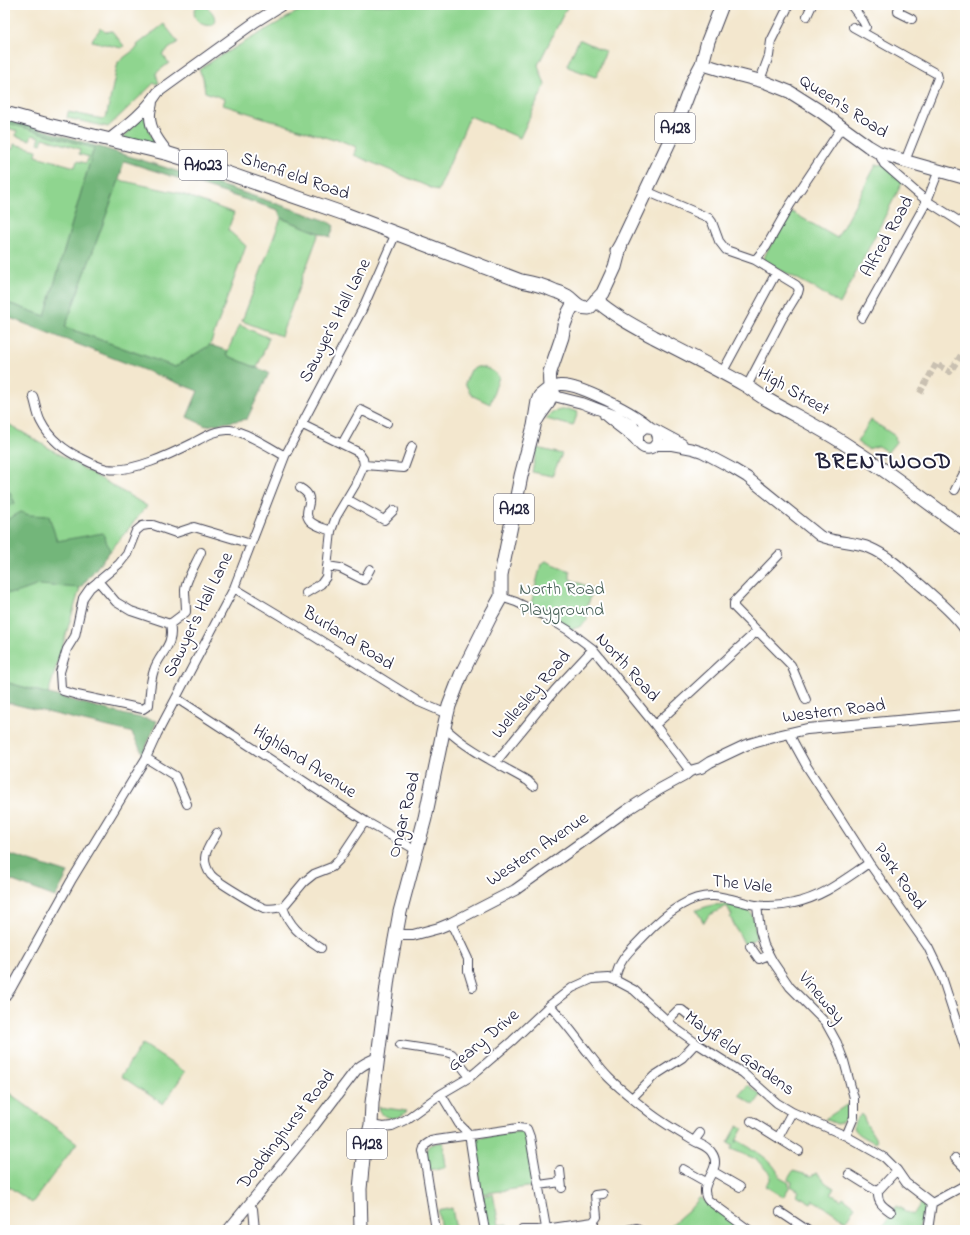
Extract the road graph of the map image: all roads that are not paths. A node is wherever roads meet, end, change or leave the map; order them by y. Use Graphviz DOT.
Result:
graph roads {
  1 [pos="282,5"];
  2 [pos="722,5"];
  3 [pos="789,5"];
  4 [pos="812,5"];
  5 [pos="851,5"];
  6 [pos="901,5"];
  7 [pos="807,16"];
  8 [pos="912,19"];
  9 [pos="853,27"];
  10 [pos="866,28"];
  11 [pos="702,64"];
  12 [pos="760,80"];
  13 [pos="152,102"];
  14 [pos="5,113"];
  15 [pos="842,127"];
  16 [pos="108,140"];
  17 [pos="878,152"];
  18 [pos="169,154"];
  19 [pos="905,161"];
  20 [pos="939,170"];
  21 [pos="965,178"];
  22 [pos="646,191"];
  23 [pos="927,201"];
  24 [pos="965,225"];
  25 [pos="396,233"];
  26 [pos="755,260"];
  27 [pos="776,273"];
  28 [pos="596,300"];
  29 [pos="569,305"];
  30 [pos="862,318"];
  31 [pos="722,372"];
  32 [pos="747,386"];
  33 [pos="550,388"];
  34 [pos="33,396"];
  35 [pos="301,424"];
  36 [pos="387,424"];
  37 [pos="652,428"];
  38 [pos="638,437"];
  39 [pos="342,444"];
  40 [pos="655,445"];
  41 [pos="412,446"];
  42 [pos="693,449"];
  43 [pos="285,456"];
  44 [pos="364,465"];
  45 [pos="965,470"];
  46 [pos="300,488"];
  47 [pos="954,490"];
  48 [pos="347,499"];
  49 [pos="394,510"];
  50 [pos="965,529"];
  51 [pos="331,531"];
  52 [pos="251,544"];
  53 [pos="201,552"];
  54 [pos="779,555"];
  55 [pos="327,566"];
  56 [pos="370,569"];
  57 [pos="98,581"];
  58 [pos="234,588"];
  59 [pos="306,593"];
  60 [pos="501,597"];
  61 [pos="170,624"];
  62 [pos="965,629"];
  63 [pos="758,631"];
  64 [pos="593,649"];
  65 [pos="176,698"];
  66 [pos="806,700"];
  67 [pos="965,715"];
  68 [pos="445,721"];
  69 [pos="655,725"];
  70 [pos="789,732"];
  71 [pos="146,758"];
  72 [pos="496,762"];
  73 [pos="690,771"];
  74 [pos="533,786"];
  75 [pos="187,804"];
  76 [pos="365,821"];
  77 [pos="216,833"];
  78 [pos="416,850"];
  79 [pos="869,863"];
  80 [pos="757,905"];
  81 [pos="283,908"];
  82 [pos="451,923"];
  83 [pos="395,935"];
  84 [pos="750,946"];
  85 [pos="321,948"];
  86 [pos="769,955"];
  87 [pos="615,980"];
  88 [pos="473,987"];
  89 [pos="5,997"];
  90 [pos="550,1004"];
  91 [pos="692,1018"];
  92 [pos="667,1021"];
  93 [pos="696,1043"];
  94 [pos="400,1045"];
  95 [pos="965,1048"];
  96 [pos="378,1058"];
  97 [pos="470,1077"];
  98 [pos="441,1094"];
  99 [pos="632,1098"];
  100 [pos="792,1112"];
  101 [pos="751,1120"];
  102 [pos="371,1125"];
  103 [pos="700,1133"];
  104 [pos="469,1134"];
  105 [pos="846,1136"];
  106 [pos="778,1138"];
  107 [pos="694,1141"];
  108 [pos="799,1151"];
  109 [pos="955,1158"];
  110 [pos="965,1168"];
  111 [pos="683,1169"];
  112 [pos="560,1170"];
  113 [pos="897,1170"];
  114 [pos="714,1172"];
  115 [pos="849,1174"];
  116 [pos="706,1182"];
  117 [pos="965,1185"];
  118 [pos="539,1186"];
  119 [pos="740,1187"];
  120 [pos="877,1192"];
  121 [pos="603,1194"];
  122 [pos="932,1203"];
  123 [pos="249,1205"];
  124 [pos="780,1212"];
  125 [pos="891,1212"];
  126 [pos="594,1226"];
  127 [pos="546,1228"];
  128 [pos="637,1228"];
  129 [pos="804,1229"];
  130 [pos="228,1230"];
  131 [pos="255,1230"];
  132 [pos="361,1230"];
  133 [pos="436,1230"];
  134 [pos="485,1230"];
  135 [pos="522,1230"];
  136 [pos="628,1230"];
  137 [pos="749,1230"];
  138 [pos="928,1230"];
  1 -- 13 [label="street"];
  2 -- 11 [label="main road, A128"];
  3 -- 12 [label="street"];
  4 -- 7 [label="street"];
  5 -- 10 [label="street"];
  6 -- 8 [label="street"];
  9 -- 10 [label="street"];
  10 -- 19 [label="street"];
  11 -- 12 [label="main road, Queen's Road"];
  11 -- 22 [label="main road, A128"];
  12 -- 15 [label="main road, Queen's Road"];
  13 -- 16 [label="street"];
  13 -- 18 [label="street"];
  14 -- 16 [label="main road, Shenfield Road / A1023"];
  15 -- 17 [label="main road, Queen's Road"];
  15 -- 26 [label="street"];
  16 -- 18 [label="main road, Shenfield Road / A1023"];
  17 -- 19 [label="main road, Queen's Road"];
  17 -- 23 [label="street"];
  18 -- 25 [label="main road, Shenfield Road / A1023"];
  19 -- 20 [label="main road, Queen's Road"];
  20 -- 21 [label="main road, Queen's Road"];
  20 -- 23 [label="street, Alfred Road"];
  22 -- 26 [label="street"];
  22 -- 28 [label="main road, A128"];
  23 -- 24 [label="street"];
  23 -- 30 [label="street, Alfred Road"];
  25 -- 29 [label="main road, Shenfield Road / A1023"];
  25 -- 35 [label="street, Sawyer's Hall Lane"];
  26 -- 27 [label="street"];
  27 -- 31 [label="street"];
  27 -- 32 [label="street"];
  28 -- 29 [label="main road"];
  28 -- 31 [label="main road, High Street"];
  29 -- 33 [label="main road"];
  31 -- 32 [label="main road, High Street"];
  32 -- 50 [label="main road, High Street"];
  33 -- 37 [label="street"];
  33 -- 38 [label="street"];
  33 -- 60 [label="main road, Ongar Road / A128"];
  34 -- 43 [label="street"];
  35 -- 39 [label="street"];
  35 -- 43 [label="street, Sawyer's Hall Lane"];
  36 -- 39 [label="street"];
  37 -- 38 [label="street"];
  37 -- 40 [label="street"];
  37 -- 42 [label="street"];
  38 -- 40 [label="street"];
  39 -- 44 [label="street"];
  40 -- 42 [label="street"];
  41 -- 44 [label="street"];
  42 -- 62 [label="street"];
  43 -- 52 [label="street, Sawyer's Hall Lane"];
  44 -- 48 [label="street"];
  45 -- 47 [label="street"];
  46 -- 51 [label="street"];
  48 -- 49 [label="street"];
  48 -- 51 [label="street"];
  51 -- 55 [label="street"];
  52 -- 57 [label="street"];
  52 -- 58 [label="street, Sawyer's Hall Lane"];
  53 -- 61 [label="street"];
  54 -- 63 [label="street"];
  55 -- 56 [label="street"];
  55 -- 59 [label="street"];
  57 -- 61 [label="street"];
  57 -- 61 [label="street"];
  58 -- 65 [label="street, Sawyer's Hall Lane"];
  58 -- 68 [label="street, Burland Road"];
  60 -- 64 [label="street, North Road"];
  60 -- 68 [label="main road, Ongar Road / A128"];
  63 -- 66 [label="street"];
  63 -- 69 [label="street"];
  64 -- 69 [label="street, North Road"];
  64 -- 72 [label="street, Wellesley Road"];
  65 -- 71 [label="street, Sawyer's Hall Lane"];
  65 -- 76 [label="street, Highland Avenue"];
  67 -- 70 [label="street, Western Road"];
  68 -- 72 [label="street, Burland Road"];
  68 -- 78 [label="main road, Ongar Road / A128"];
  69 -- 73 [label="street, North Road"];
  70 -- 73 [label="street, Western Road"];
  70 -- 79 [label="street, Park Road"];
  71 -- 75 [label="street"];
  71 -- 89 [label="street, Sawyer's Hall Lane"];
  72 -- 74 [label="street, Burland Road"];
  73 -- 82 [label="street, Western Avenue"];
  76 -- 78 [label="street, Highland Avenue"];
  76 -- 81 [label="street"];
  77 -- 81 [label="street"];
  78 -- 83 [label="main road, Ongar Road / A128"];
  79 -- 80 [label="street, The Vale"];
  79 -- 95 [label="street, Park Road"];
  80 -- 86 [label="street, Vineway"];
  80 -- 87 [label="street, The Vale"];
  81 -- 85 [label="street"];
  82 -- 83 [label="street, Western Avenue"];
  82 -- 88 [label="street"];
  83 -- 96 [label="main road, Ongar Road / A128"];
  84 -- 86 [label="street"];
  86 -- 105 [label="street, Vineway"];
  87 -- 90 [label="street, Geary Drive"];
  87 -- 92 [label="street, Mayfield Gardens"];
  90 -- 97 [label="street, Geary Drive"];
  90 -- 99 [label="street"];
  91 -- 92 [label="street, Mayfield Gardens"];
  92 -- 93 [label="street, Mayfield Gardens"];
  93 -- 99 [label="street"];
  93 -- 100 [label="street, Mayfield Gardens"];
  94 -- 97 [label="street"];
  96 -- 102 [label="main road, Ongar Road / A128"];
  96 -- 123 [label="street, Doddinghurst Road"];
  97 -- 98 [label="street, Geary Drive"];
  98 -- 102 [label="street, Geary Drive"];
  98 -- 104 [label="street"];
  99 -- 107 [label="street"];
  100 -- 105 [label="street, Mayfield Gardens"];
  100 -- 106 [label="street, Mayfield Gardens"];
  101 -- 106 [label="street"];
  102 -- 132 [label="main road, Ongar Road / A128"];
  103 -- 107 [label="street"];
  104 -- 118 [label="street"];
  104 -- 133 [label="street"];
  104 -- 134 [label="street"];
  105 -- 113 [label="street, Mayfield Gardens"];
  106 -- 108 [label="street"];
  107 -- 114 [label="street"];
  109 -- 110 [label="street"];
  111 -- 116 [label="street"];
  112 -- 118 [label="street"];
  113 -- 120 [label="street"];
  113 -- 122 [label="street, Mayfield Gardens"];
  114 -- 116 [label="street"];
  114 -- 119 [label="street"];
  115 -- 120 [label="street"];
  116 -- 137 [label="street"];
  117 -- 122 [label="street"];
  118 -- 127 [label="street"];
  120 -- 125 [label="street"];
  121 -- 126 [label="street"];
  122 -- 138 [label="street"];
  123 -- 130 [label="street, Doddinghurst Road"];
  123 -- 131 [label="street"];
  124 -- 129 [label="street"];
  126 -- 127 [label="street"];
  127 -- 135 [label="street"];
  128 -- 136 [label="street"];
}
